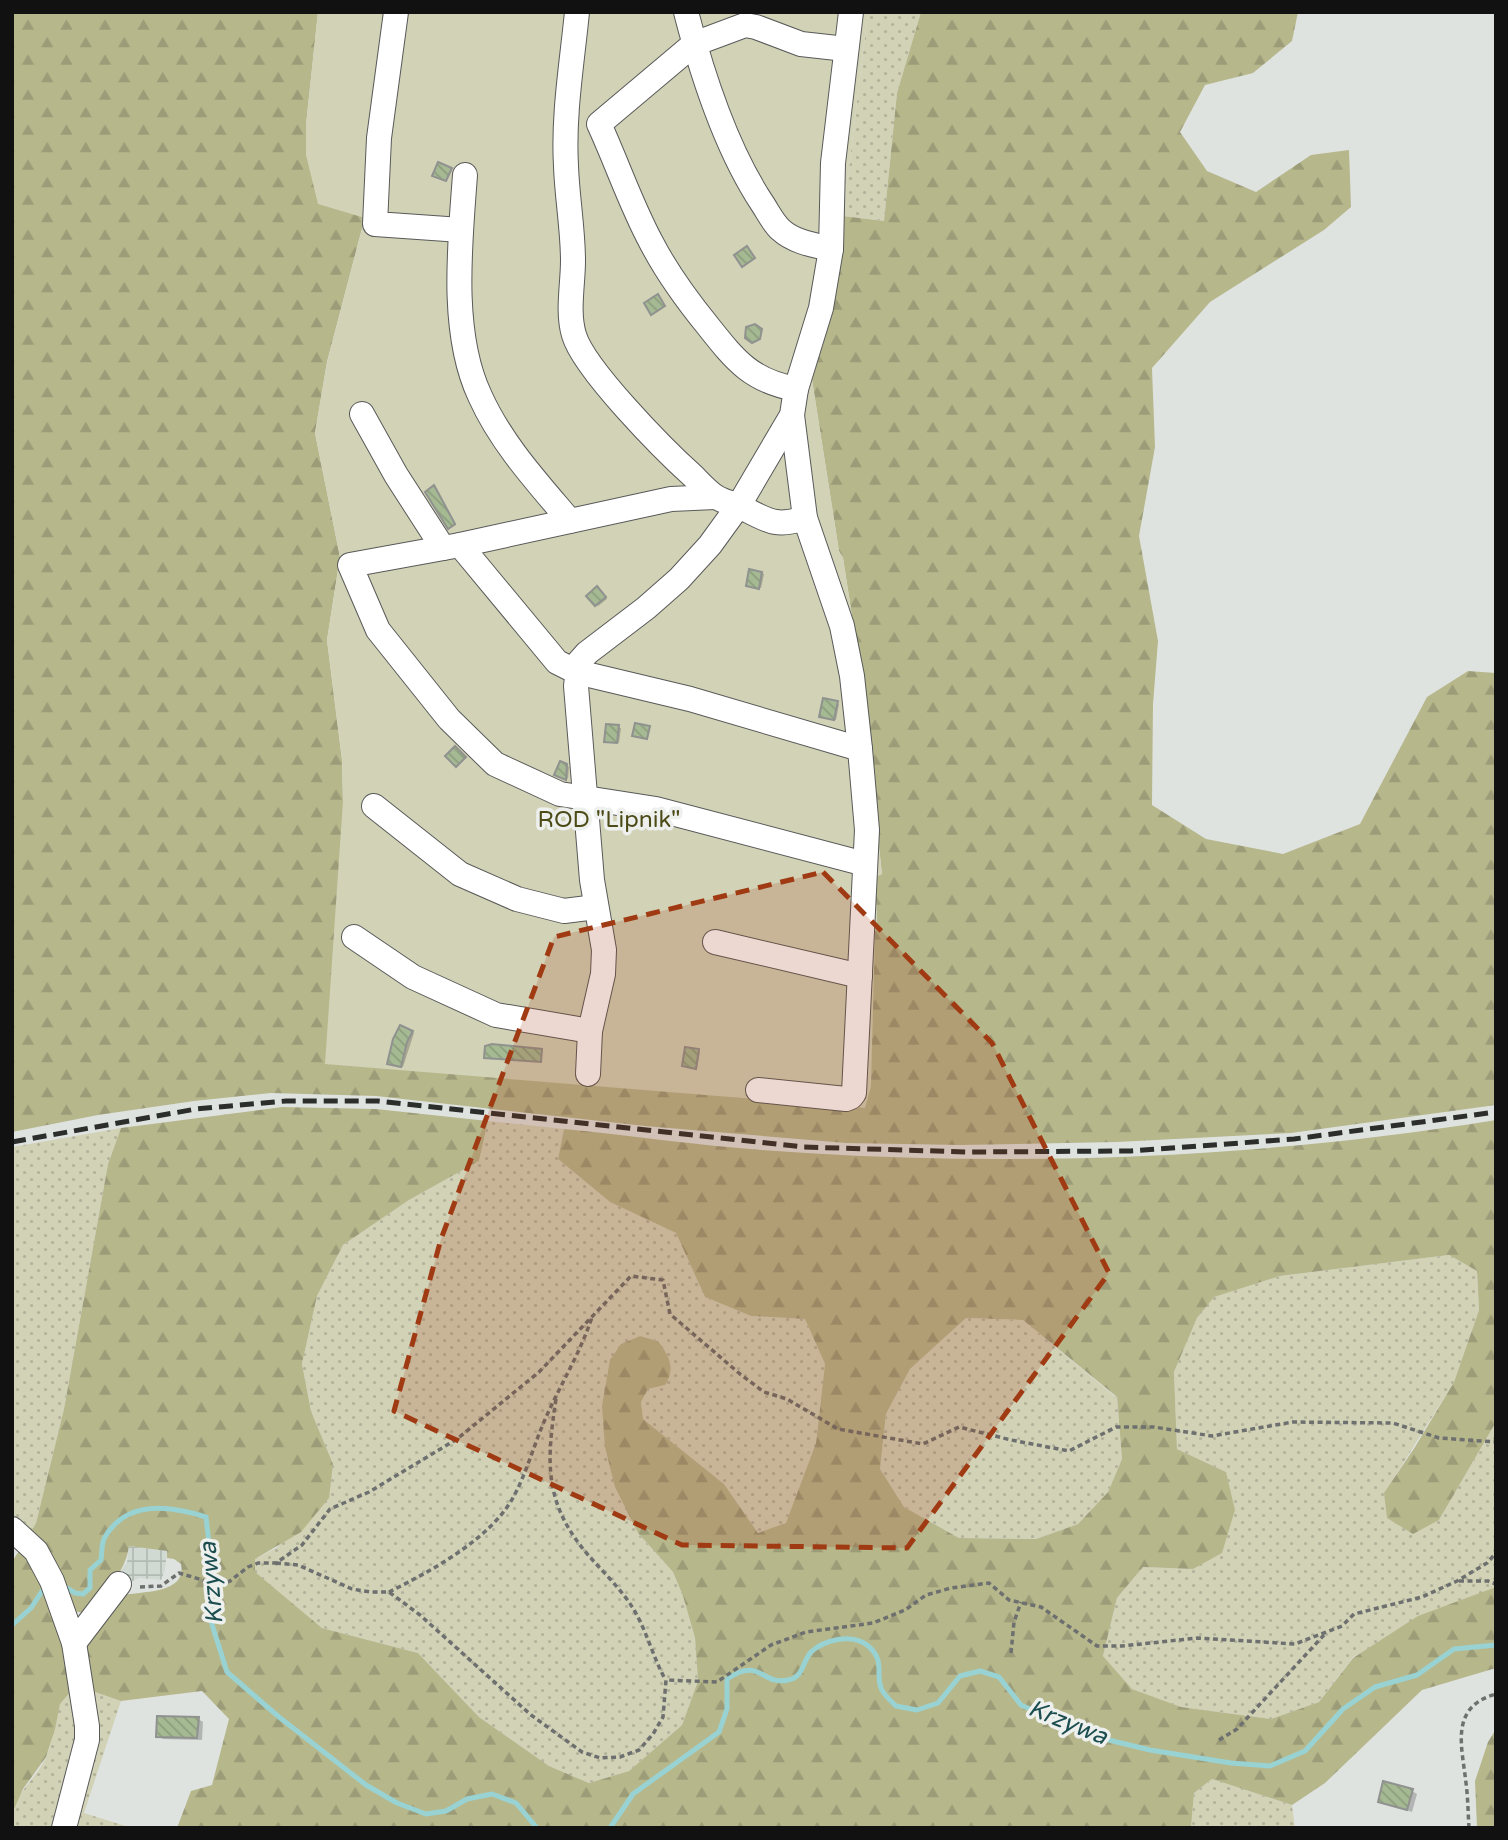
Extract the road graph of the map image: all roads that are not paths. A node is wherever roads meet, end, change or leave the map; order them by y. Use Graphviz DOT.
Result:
graph roads {
  1 [pos="396,12"];
  2 [pos="577,12"];
  3 [pos="686,12"];
  4 [pos="851,12"];
  5 [pos="694,44"];
  6 [pos="846,49"];
  7 [pos="466,174"];
  8 [pos="461,230"];
  9 [pos="831,249"];
  10 [pos="796,389"];
  11 [pos="362,414"];
  12 [pos="792,415"];
  13 [pos="715,497"];
  14 [pos="739,505"];
  15 [pos="805,518"];
  16 [pos="570,521"];
  17 [pos="451,546"];
  18 [pos="577,672"];
  19 [pos="860,749"];
  20 [pos="586,799"];
  21 [pos="374,806"];
  22 [pos="865,864"];
  23 [pos="596,907"];
  24 [pos="354,937"];
  25 [pos="715,942"];
  26 [pos="860,976"];
  27 [pos="590,1031"];
  28 [pos="588,1073"];
  29 [pos="758,1090"];
  30 [pos="12,1529"];
  31 [pos="115,1589"];
  32 [pos="74,1649"];
  33 [pos="64,1828"];
  1 -- 8 [label="street"];
  2 -- 13 [label="street"];
  3 -- 5 [label="street"];
  4 -- 6 [label="street"];
  5 -- 6 [label="street"];
  5 -- 9 [label="street"];
  5 -- 10 [label="street"];
  6 -- 9 [label="street"];
  7 -- 8 [label="street"];
  8 -- 16 [label="street"];
  9 -- 10 [label="street"];
  10 -- 12 [label="street"];
  11 -- 17 [label="street"];
  12 -- 14 [label="street"];
  12 -- 15 [label="street"];
  13 -- 14 [label="street"];
  13 -- 16 [label="street"];
  14 -- 15 [label="street"];
  14 -- 18 [label="street"];
  15 -- 19 [label="street"];
  16 -- 17 [label="street"];
  17 -- 18 [label="street"];
  17 -- 20 [label="street"];
  18 -- 19 [label="street"];
  18 -- 20 [label="street"];
  19 -- 22 [label="street"];
  20 -- 22 [label="street"];
  20 -- 23 [label="street"];
  21 -- 23 [label="street"];
  22 -- 26 [label="street"];
  23 -- 27 [label="street"];
  24 -- 27 [label="street"];
  25 -- 26 [label="street"];
  26 -- 29 [label="street"];
  27 -- 28 [label="street"];
  30 -- 32 [label="street"];
  31 -- 32 [label="street"];
  32 -- 33 [label="street"];
}
